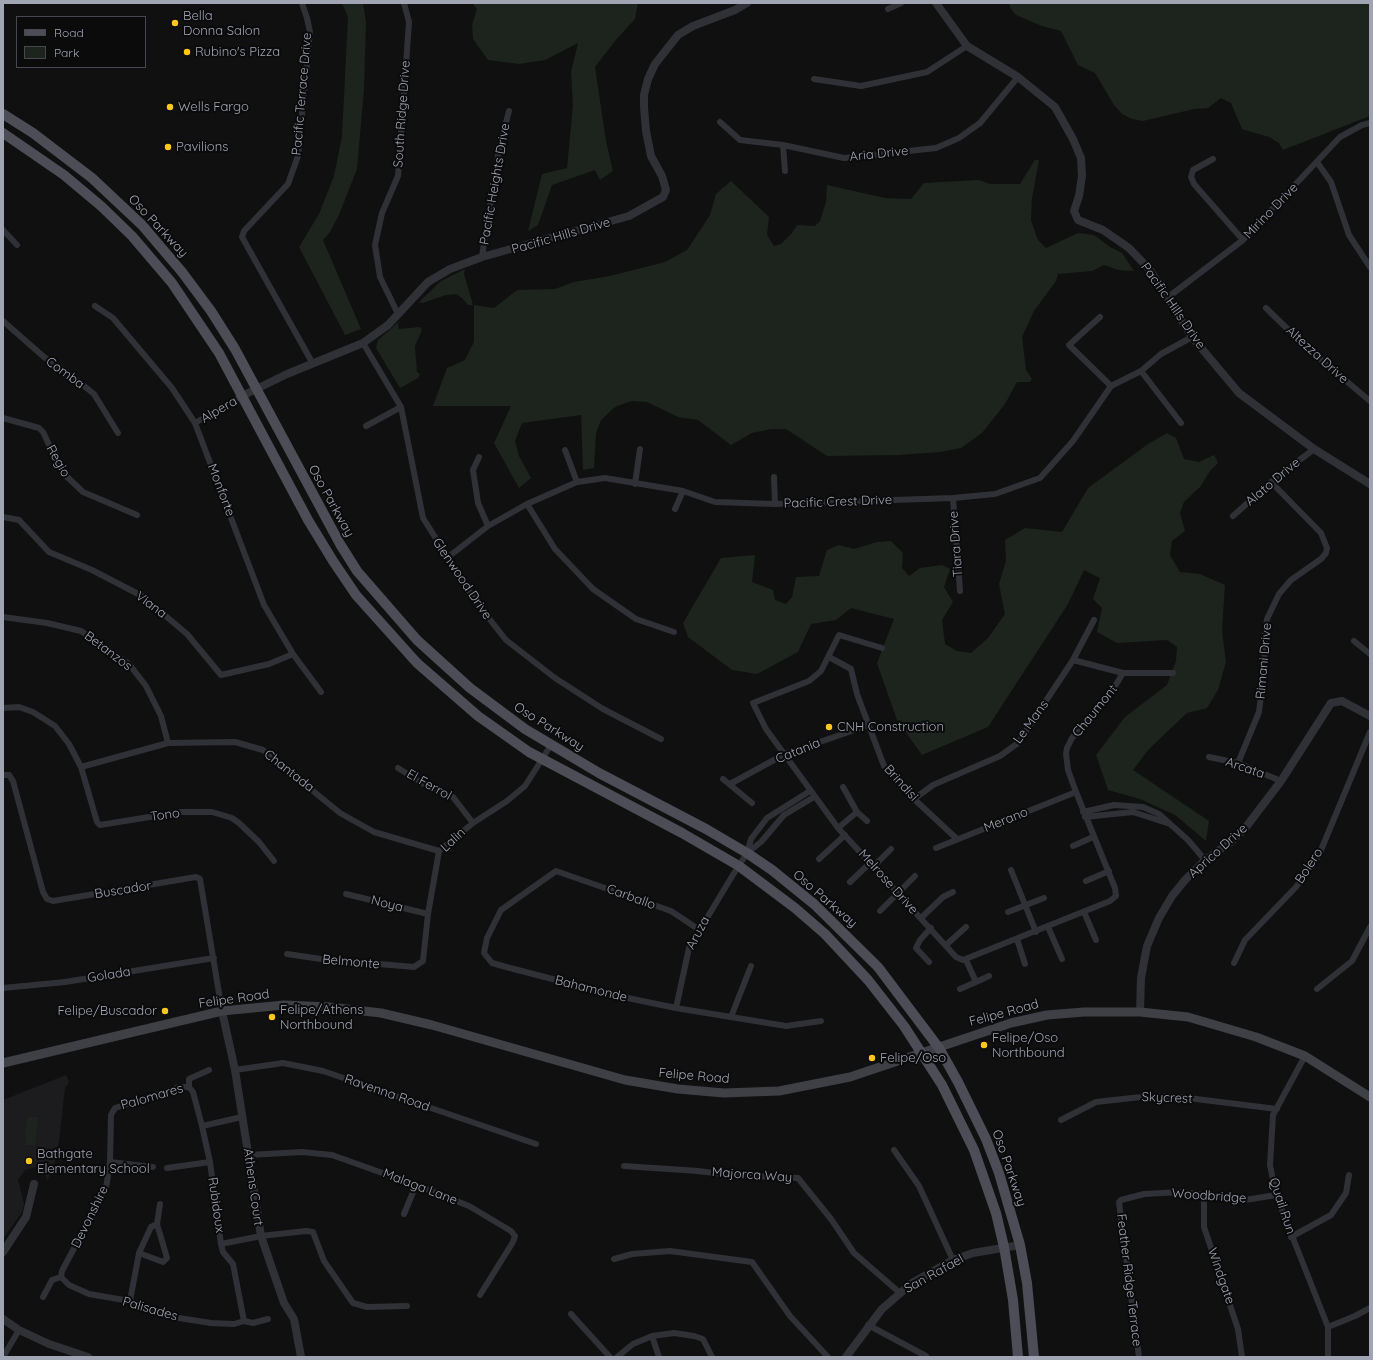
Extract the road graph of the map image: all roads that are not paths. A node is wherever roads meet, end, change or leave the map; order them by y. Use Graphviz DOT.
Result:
graph roads {
  1 [pos="302,3"];
  2 [pos="404,3"];
  3 [pos="747,3"];
  4 [pos="901,3"];
  5 [pos="936,3"];
  6 [pos="888,9"];
  7 [pos="967,46"];
  8 [pos="1018,77"];
  9 [pos="814,79"];
  10 [pos="509,111"];
  11 [pos="3,114"];
  12 [pos="720,122"];
  13 [pos="1370,123"];
  14 [pos="3,133"];
  15 [pos="783,145"];
  16 [pos="1213,159"];
  17 [pos="1317,162"];
  18 [pos="785,171"];
  19 [pos="3,230"];
  20 [pos="1243,240"];
  21 [pos="17,245"];
  22 [pos="482,258"];
  23 [pos="1370,267"];
  24 [pos="1167,298"];
  25 [pos="95,306"];
  26 [pos="1266,308"];
  27 [pos="398,314"];
  28 [pos="1100,316"];
  29 [pos="3,321"];
  30 [pos="1192,338"];
  31 [pos="362,343"];
  32 [pos="313,364"];
  33 [pos="1141,371"];
  34 [pos="1111,386"];
  35 [pos="256,389"];
  36 [pos="242,396"];
  37 [pos="1370,401"];
  38 [pos="401,407"];
  39 [pos="3,418"];
  40 [pos="195,423"];
  41 [pos="1180,423"];
  42 [pos="366,426"];
  43 [pos="118,433"];
  44 [pos="640,449"];
  45 [pos="1314,449"];
  46 [pos="565,450"];
  47 [pos="479,456"];
  48 [pos="774,477"];
  49 [pos="577,482"];
  50 [pos="1271,482"];
  51 [pos="635,484"];
  52 [pos="1370,484"];
  53 [pos="683,491"];
  54 [pos="953,498"];
  55 [pos="527,504"];
  56 [pos="775,504"];
  57 [pos="675,510"];
  58 [pos="137,515"];
  59 [pos="1233,516"];
  60 [pos="3,517"];
  61 [pos="488,526"];
  62 [pos="447,558"];
  63 [pos="960,591"];
  64 [pos="3,617"];
  65 [pos="1094,620"];
  66 [pos="674,632"];
  67 [pos="1354,641"];
  68 [pos="882,648"];
  69 [pos="293,654"];
  70 [pos="1370,654"];
  71 [pos="829,656"];
  72 [pos="1074,660"];
  73 [pos="1173,673"];
  74 [pos="1123,674"];
  75 [pos="321,692"];
  76 [pos="3,708"];
  77 [pos="1370,716"];
  78 [pos="869,725"];
  79 [pos="1370,732"];
  80 [pos="661,739"];
  81 [pos="168,743"];
  82 [pos="551,745"];
  83 [pos="785,754"];
  84 [pos="1209,757"];
  85 [pos="542,760"];
  86 [pos="1238,763"];
  87 [pos="80,767"];
  88 [pos="398,768"];
  89 [pos="3,775"];
  90 [pos="723,779"];
  91 [pos="1281,781"];
  92 [pos="730,784"];
  93 [pos="844,787"];
  94 [pos="810,791"];
  95 [pos="1076,792"];
  96 [pos="814,797"];
  97 [pos="914,799"];
  98 [pos="752,804"];
  99 [pos="857,812"];
  100 [pos="774,813"];
  101 [pos="1084,815"];
  102 [pos="780,819"];
  103 [pos="866,821"];
  104 [pos="473,823"];
  105 [pos="838,828"];
  106 [pos="845,835"];
  107 [pos="1093,837"];
  108 [pos="957,839"];
  109 [pos="1073,846"];
  110 [pos="936,848"];
  111 [pos="891,849"];
  112 [pos="439,852"];
  113 [pos="748,853"];
  114 [pos="819,859"];
  115 [pos="1205,860"];
  116 [pos="274,861"];
  117 [pos="872,864"];
  118 [pos="739,866"];
  119 [pos="1011,870"];
  120 [pos="561,871"];
  121 [pos="1109,871"];
  122 [pos="915,876"];
  123 [pos="1086,880"];
  124 [pos="850,882"];
  125 [pos="897,892"];
  126 [pos="953,892"];
  127 [pos="346,894"];
  128 [pos="1044,898"];
  129 [pos="1026,905"];
  130 [pos="880,911"];
  131 [pos="1008,912"];
  132 [pos="1084,912"];
  133 [pos="428,914"];
  134 [pos="921,918"];
  135 [pos="966,927"];
  136 [pos="1048,927"];
  137 [pos="1370,927"];
  138 [pos="931,928"];
  139 [pos="698,929"];
  140 [pos="1036,932"];
  141 [pos="1017,939"];
  142 [pos="1096,940"];
  143 [pos="946,945"];
  144 [pos="287,954"];
  145 [pos="214,958"];
  146 [pos="1062,959"];
  147 [pos="966,960"];
  148 [pos="929,962"];
  149 [pos="1234,963"];
  150 [pos="1025,964"];
  151 [pos="751,966"];
  152 [pos="414,967"];
  153 [pos="989,976"];
  154 [pos="976,982"];
  155 [pos="3,988"];
  156 [pos="960,988"];
  157 [pos="1317,990"];
  158 [pos="676,1008"];
  159 [pos="222,1011"];
  160 [pos="1140,1012"];
  161 [pos="731,1017"];
  162 [pos="822,1021"];
  163 [pos="939,1048"];
  164 [pos="923,1054"];
  165 [pos="1305,1056"];
  166 [pos="3,1063"];
  167 [pos="209,1070"];
  168 [pos="235,1070"];
  169 [pos="189,1087"];
  170 [pos="1370,1097"];
  171 [pos="115,1108"];
  172 [pos="1277,1109"];
  173 [pos="242,1117"];
  174 [pos="1061,1120"];
  175 [pos="202,1126"];
  176 [pos="536,1144"];
  177 [pos="894,1150"];
  178 [pos="249,1155"];
  179 [pos="110,1162"];
  180 [pos="210,1162"];
  181 [pos="624,1166"];
  182 [pos="153,1167"];
  183 [pos="167,1168"];
  184 [pos="1349,1175"];
  185 [pos="34,1184"];
  186 [pos="416,1185"];
  187 [pos="1276,1195"];
  188 [pos="1204,1196"];
  189 [pos="1119,1202"];
  190 [pos="160,1204"];
  191 [pos="404,1214"];
  192 [pos="157,1224"];
  193 [pos="260,1236"];
  194 [pos="1291,1236"];
  195 [pos="221,1244"];
  196 [pos="1020,1245"];
  197 [pos="1004,1247"];
  198 [pos="3,1252"];
  199 [pos="139,1253"];
  200 [pos="614,1259"];
  201 [pos="953,1260"];
  202 [pos="61,1277"];
  203 [pos="900,1293"];
  204 [pos="480,1295"];
  205 [pos="43,1297"];
  206 [pos="130,1301"];
  207 [pos="407,1306"];
  208 [pos="1370,1308"];
  209 [pos="570,1314"];
  210 [pos="3,1319"];
  211 [pos="268,1319"];
  212 [pos="244,1321"];
  213 [pos="868,1325"];
  214 [pos="1328,1326"];
  215 [pos="19,1330"];
  216 [pos="652,1336"];
  217 [pos="926,1356"];
  218 [pos="3,1357"];
  219 [pos="88,1357"];
  220 [pos="301,1357"];
  221 [pos="610,1357"];
  222 [pos="617,1357"];
  223 [pos="659,1357"];
  224 [pos="712,1357"];
  225 [pos="828,1357"];
  226 [pos="846,1357"];
  227 [pos="1018,1357"];
  228 [pos="1034,1357"];
  229 [pos="1139,1357"];
  230 [pos="1242,1357"];
  231 [pos="1328,1357"];
  1 -- 32 [label="street, Pacific Terrace Drive"];
  2 -- 27 [label="street, South Ridge Drive"];
  3 -- 22 [label="street, Pacific Hills Drive"];
  4 -- 6 [label="street"];
  5 -- 7 [label="street, Pacific Hills Drive"];
  7 -- 8 [label="street, Pacific Hills Drive"];
  7 -- 9 [label="street"];
  8 -- 15 [label="street, Aria Drive"];
  8 -- 24 [label="street, Pacific Hills Drive"];
  10 -- 22 [label="street, Pacific Heights Drive"];
  11 -- 35 [label="main road, Oso Parkway"];
  12 -- 15 [label="street, Aria Drive"];
  13 -- 17 [label="street, Mirino Drive"];
  14 -- 36 [label="main road, Oso Parkway"];
  15 -- 18 [label="street"];
  16 -- 20 [label="street"];
  17 -- 20 [label="street, Mirino Drive"];
  17 -- 23 [label="street"];
  19 -- 21 [label="street"];
  20 -- 24 [label="street, Mirino Drive"];
  22 -- 27 [label="street, Pacific Hills Drive"];
  24 -- 30 [label="street, Pacific Hills Drive"];
  25 -- 40 [label="street, Monforte"];
  26 -- 37 [label="street, Altezza Drive"];
  27 -- 31 [label="street, Pacific Hills Drive"];
  28 -- 34 [label="street"];
  29 -- 43 [label="street, Comba"];
  30 -- 33 [label="street, Pacific Crest Drive"];
  30 -- 45 [label="street, Pacific Hills Drive"];
  31 -- 32 [label="street, Pacific Hills Drive"];
  31 -- 38 [label="street, Glenwood Drive"];
  32 -- 35 [label="street, Pacific Hills Drive"];
  33 -- 34 [label="street, Pacific Crest Drive"];
  33 -- 41 [label="street"];
  34 -- 54 [label="street, Pacific Crest Drive"];
  35 -- 36 [label="street, Pacific Hills Drive"];
  35 -- 82 [label="main road, Oso Parkway"];
  36 -- 40 [label="street, Alpera"];
  36 -- 85 [label="main road, Oso Parkway"];
  38 -- 42 [label="street"];
  38 -- 62 [label="street, Glenwood Drive"];
  39 -- 58 [label="street, Regio"];
  40 -- 69 [label="street, Monforte"];
  44 -- 51 [label="street"];
  45 -- 50 [label="street, Alato Drive"];
  45 -- 52 [label="street, Pacific Hills Drive"];
  46 -- 49 [label="street"];
  47 -- 61 [label="street"];
  48 -- 56 [label="street"];
  49 -- 51 [label="street, Pacific Crest Drive"];
  49 -- 55 [label="street, Pacific Crest Drive"];
  50 -- 59 [label="street, Alato Drive"];
  50 -- 86 [label="street, Rimani Drive"];
  51 -- 53 [label="street, Pacific Crest Drive"];
  53 -- 56 [label="street, Pacific Crest Drive"];
  53 -- 57 [label="street"];
  54 -- 56 [label="street, Pacific Crest Drive"];
  54 -- 63 [label="street, Tiara Drive"];
  55 -- 61 [label="street, Pacific Crest Drive"];
  55 -- 66 [label="street"];
  60 -- 69 [label="street, Viana"];
  61 -- 62 [label="street, Pacific Crest Drive"];
  62 -- 80 [label="street, Glenwood Drive"];
  64 -- 81 [label="street, Betanzos"];
  65 -- 72 [label="street, Le Mans"];
  67 -- 70 [label="street"];
  68 -- 71 [label="street"];
  69 -- 75 [label="street, Monforte"];
  71 -- 78 [label="street, Brindisi"];
  71 -- 83 [label="street, Melrose Drive"];
  72 -- 74 [label="street"];
  72 -- 97 [label="street, Le Mans"];
  73 -- 74 [label="street"];
  74 -- 95 [label="street, Chaumont"];
  76 -- 87 [label="street"];
  77 -- 91 [label="street, Aprico Drive"];
  78 -- 83 [label="street, Catania"];
  78 -- 97 [label="street, Brindisi"];
  79 -- 149 [label="street, Bolero"];
  81 -- 87 [label="street, Chantada"];
  81 -- 112 [label="street, Chantada"];
  82 -- 85 [label="street, Lalin"];
  82 -- 113 [label="main road, Oso Parkway"];
  83 -- 92 [label="street, Catania"];
  83 -- 94 [label="street, Melrose Drive"];
  84 -- 86 [label="street, Arcata"];
  85 -- 104 [label="street, Lalin"];
  85 -- 118 [label="main road, Oso Parkway"];
  86 -- 91 [label="street, Arcata"];
  87 -- 116 [label="street, Tono"];
  88 -- 104 [label="street, El Ferrol"];
  89 -- 145 [label="street, Buscador"];
  90 -- 92 [label="street"];
  91 -- 115 [label="street, Aprico Drive"];
  92 -- 98 [label="street"];
  93 -- 99 [label="street"];
  94 -- 96 [label="street, Melrose Drive"];
  94 -- 100 [label="street"];
  95 -- 101 [label="street, Chaumont"];
  95 -- 108 [label="street, Merano"];
  96 -- 102 [label="street"];
  96 -- 105 [label="street, Melrose Drive"];
  97 -- 108 [label="street, Brindisi"];
  99 -- 103 [label="street"];
  99 -- 105 [label="street"];
  100 -- 102 [label="street"];
  100 -- 113 [label="street"];
  101 -- 107 [label="street"];
  101 -- 115 [label="street"];
  102 -- 113 [label="street"];
  104 -- 112 [label="street, Lalin"];
  105 -- 106 [label="street, Melrose Drive"];
  106 -- 114 [label="street"];
  106 -- 117 [label="street, Melrose Drive"];
  107 -- 109 [label="street"];
  107 -- 121 [label="street"];
  108 -- 110 [label="street, Merano"];
  111 -- 117 [label="street"];
  112 -- 133 [label="street, Lalin"];
  113 -- 118 [label="street, Aruza"];
  113 -- 163 [label="main road, Oso Parkway"];
  115 -- 160 [label="street, Aprico Drive"];
  117 -- 124 [label="street"];
  117 -- 125 [label="street, Melrose Drive"];
  118 -- 139 [label="street, Aruza"];
  118 -- 164 [label="main road, Oso Parkway"];
  119 -- 129 [label="street"];
  120 -- 139 [label="street, Carballo"];
  120 -- 158 [label="street, Bahamonde"];
  121 -- 123 [label="street"];
  121 -- 132 [label="street"];
  122 -- 125 [label="street"];
  125 -- 130 [label="street"];
  125 -- 134 [label="street, Melrose Drive"];
  126 -- 134 [label="street"];
  127 -- 133 [label="street, Noya"];
  128 -- 129 [label="street"];
  129 -- 131 [label="street"];
  129 -- 140 [label="street"];
  132 -- 136 [label="street"];
  132 -- 142 [label="street"];
  133 -- 152 [label="street, Lalin"];
  134 -- 138 [label="street, Melrose Drive"];
  135 -- 143 [label="street"];
  136 -- 140 [label="street"];
  136 -- 146 [label="street"];
  137 -- 157 [label="street"];
  138 -- 143 [label="street, Melrose Drive"];
  138 -- 148 [label="street"];
  139 -- 158 [label="street, Aruza"];
  140 -- 141 [label="street"];
  141 -- 147 [label="street"];
  141 -- 150 [label="street"];
  143 -- 147 [label="street, Melrose Drive"];
  144 -- 152 [label="street, Belmonte"];
  145 -- 155 [label="street, Golada"];
  145 -- 159 [label="street, Buscador"];
  147 -- 154 [label="street"];
  151 -- 161 [label="street"];
  153 -- 154 [label="street"];
  154 -- 156 [label="street"];
  158 -- 161 [label="street, Bahamonde"];
  159 -- 164 [label="main road, Felipe Road"];
  159 -- 166 [label="main road, Felipe Road"];
  159 -- 168 [label="street, Athens Court"];
  160 -- 163 [label="main road, Felipe Road"];
  160 -- 165 [label="main road, Felipe Road"];
  161 -- 162 [label="street, Bahamonde"];
  163 -- 164 [label="main road, Felipe Road"];
  163 -- 196 [label="main road, Oso Parkway"];
  164 -- 197 [label="main road, Oso Parkway"];
  165 -- 170 [label="main road, Felipe Road"];
  165 -- 172 [label="street, Quail Run"];
  167 -- 169 [label="street"];
  168 -- 173 [label="street, Athens Court"];
  168 -- 176 [label="street, Ravenna Road"];
  169 -- 171 [label="street, Palomares"];
  169 -- 175 [label="street, Rubidoux"];
  171 -- 179 [label="street, Devonshire"];
  172 -- 174 [label="street, Skycrest"];
  172 -- 187 [label="street, Quail Run"];
  173 -- 175 [label="street"];
  173 -- 178 [label="street, Athens Court"];
  175 -- 180 [label="street, Rubidoux"];
  177 -- 201 [label="street"];
  178 -- 186 [label="street, Malaga Lane"];
  178 -- 193 [label="street, Athens Court"];
  179 -- 182 [label="street"];
  179 -- 202 [label="street, Devonshire"];
  180 -- 183 [label="street"];
  180 -- 195 [label="street, Rubidoux"];
  181 -- 203 [label="street, Majorca Way"];
  184 -- 194 [label="street"];
  185 -- 198 [label="street"];
  186 -- 191 [label="street"];
  186 -- 204 [label="street, Malaga Lane"];
  187 -- 188 [label="street, Woodbridge"];
  187 -- 194 [label="street, Quail Run"];
  188 -- 189 [label="street, Woodbridge"];
  188 -- 230 [label="street, Windgate"];
  189 -- 229 [label="street, Feather Ridge Terrace"];
  190 -- 192 [label="street"];
  192 -- 199 [label="street"];
  192 -- 199 [label="street"];
  193 -- 195 [label="street"];
  193 -- 207 [label="street"];
  193 -- 220 [label="street, Athens Court"];
  194 -- 214 [label="street, Quail Run"];
  195 -- 212 [label="street, Rubidoux"];
  196 -- 197 [label="street, San Rafael"];
  196 -- 228 [label="main road, Oso Parkway"];
  197 -- 201 [label="street, San Rafael"];
  197 -- 227 [label="main road, Oso Parkway"];
  199 -- 206 [label="street"];
  200 -- 225 [label="street"];
  201 -- 203 [label="street, San Rafael"];
  202 -- 205 [label="street"];
  202 -- 206 [label="street, Palisades"];
  203 -- 213 [label="street, San Rafael"];
  206 -- 212 [label="street, Palisades"];
  208 -- 214 [label="street"];
  209 -- 221 [label="street"];
  210 -- 215 [label="street"];
  211 -- 212 [label="street, Palisades"];
  213 -- 217 [label="street"];
  213 -- 226 [label="street, San Rafael"];
  214 -- 231 [label="street, Quail Run"];
  215 -- 218 [label="street"];
  215 -- 219 [label="street"];
  216 -- 222 [label="street"];
  216 -- 223 [label="street"];
  216 -- 224 [label="street"];
}
